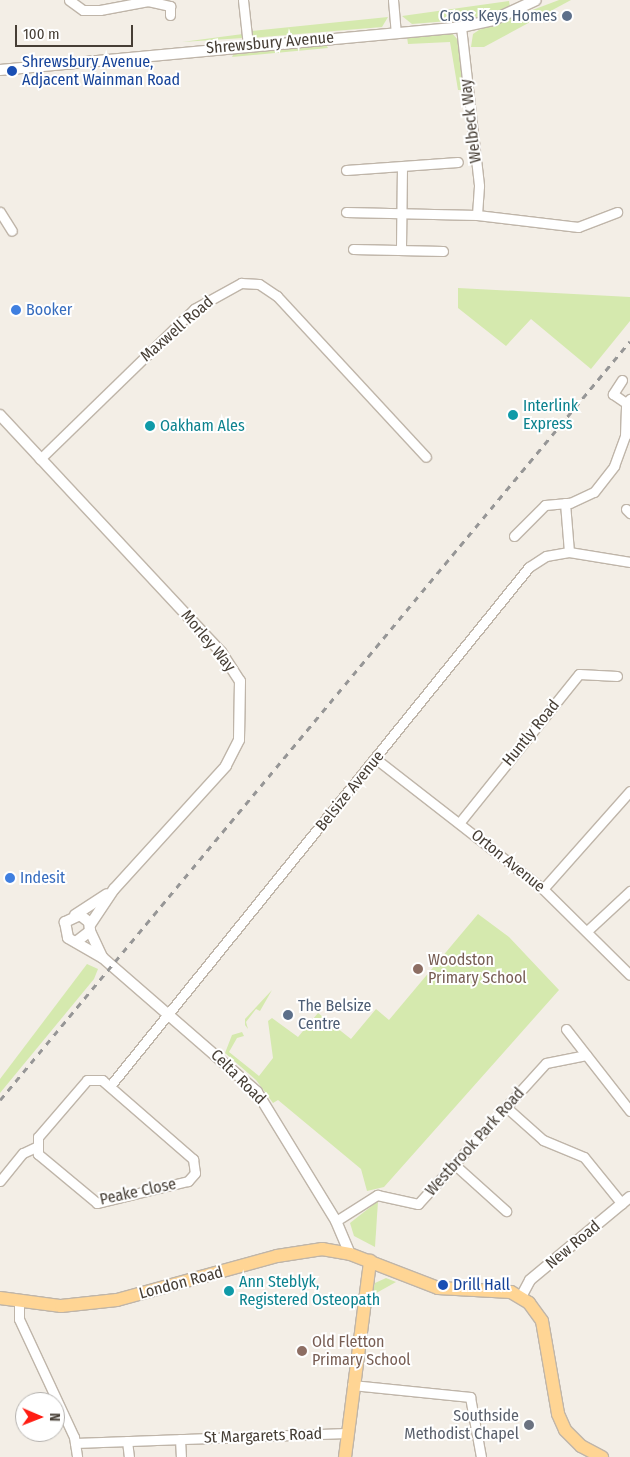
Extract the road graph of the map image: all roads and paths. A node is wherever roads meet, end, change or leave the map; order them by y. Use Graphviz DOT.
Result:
graph roads {
  1 [pos="69,0"];
  2 [pos="243,0"];
  3 [pos="393,0"];
  4 [pos="536,0"];
  5 [pos="170,14"];
  6 [pos="461,27"];
  7 [pos="396,33"];
  8 [pos="248,45"];
  9 [pos="0,70"];
  10 [pos="458,162"];
  11 [pos="402,167"];
  12 [pos="346,170"];
  13 [pos="0,212"];
  14 [pos="346,212"];
  15 [pos="404,212"];
  16 [pos="617,212"];
  17 [pos="477,215"];
  18 [pos="12,231"];
  19 [pos="400,248"];
  20 [pos="353,249"];
  21 [pos="443,251"];
  22 [pos="622,380"];
  23 [pos="628,401"];
  24 [pos="0,415"];
  25 [pos="628,437"];
  26 [pos="426,457"];
  27 [pos="40,458"];
  28 [pos="566,503"];
  29 [pos="514,536"];
  30 [pos="570,552"];
  31 [pos="630,562"];
  32 [pos="617,676"];
  33 [pos="376,758"];
  34 [pos="630,791"];
  35 [pos="460,822"];
  36 [pos="114,889"];
  37 [pos="543,889"];
  38 [pos="630,891"];
  39 [pos="75,915"];
  40 [pos="90,928"];
  41 [pos="587,931"];
  42 [pos="76,942"];
  43 [pos="102,958"];
  44 [pos="630,975"];
  45 [pos="169,1014"];
  46 [pos="566,1029"];
  47 [pos="586,1055"];
  48 [pos="110,1086"];
  49 [pos="506,1107"];
  50 [pos="630,1111"];
  51 [pos="36,1147"];
  52 [pos="455,1165"];
  53 [pos="0,1181"];
  54 [pos="627,1202"];
  55 [pos="506,1211"];
  56 [pos="336,1221"];
  57 [pos="350,1254"];
  58 [pos="370,1261"];
  59 [pos="521,1297"];
  60 [pos="0,1298"];
  61 [pos="19,1302"];
  62 [pos="352,1385"];
  63 [pos="347,1433"];
  64 [pos="180,1439"];
  65 [pos="127,1441"];
  66 [pos="75,1443"];
  67 [pos="77,1457"];
  68 [pos="129,1457"];
  69 [pos="181,1457"];
  70 [pos="345,1457"];
  71 [pos="481,1457"];
  72 [pos="602,1457"];
  1 -- 5 [label="street"];
  2 -- 8 [label="street"];
  3 -- 7 [label="street"];
  4 -- 6 [label="street, Shrewsbury Avenue"];
  6 -- 7 [label="street, Shrewsbury Avenue"];
  6 -- 17 [label="street, Welbeck Way"];
  7 -- 8 [label="street, Shrewsbury Avenue"];
  8 -- 9 [label="street, Shrewsbury Avenue"];
  10 -- 11 [label="street, Welbeck Way"];
  11 -- 12 [label="street, Welbeck Way"];
  11 -- 15 [label="street"];
  13 -- 18 [label="street"];
  14 -- 15 [label="street"];
  15 -- 17 [label="street"];
  15 -- 19 [label="street"];
  16 -- 17 [label="street"];
  19 -- 20 [label="street"];
  19 -- 21 [label="street"];
  22 -- 23 [label="street"];
  23 -- 25 [label="street"];
  24 -- 27 [label="street, Morley Way"];
  25 -- 28 [label="street"];
  26 -- 27 [label="street, Maxwell Road"];
  27 -- 36 [label="street, Morley Way"];
  28 -- 29 [label="street"];
  28 -- 30 [label="street"];
  30 -- 31 [label="street"];
  30 -- 33 [label="street, Belsize Avenue"];
  32 -- 35 [label="street, Huntly Road"];
  33 -- 35 [label="street, Orton Avenue"];
  33 -- 45 [label="street, Belsize Avenue"];
  34 -- 37 [label="street"];
  35 -- 37 [label="street, Orton Avenue"];
  36 -- 39 [label="street, Morley Way"];
  36 -- 40 [label="street, Morley Way"];
  37 -- 41 [label="street, Orton Avenue"];
  38 -- 41 [label="street"];
  39 -- 40 [label="street"];
  39 -- 42 [label="street"];
  40 -- 42 [label="street, Morley Way"];
  40 -- 43 [label="street, Celta Road"];
  41 -- 44 [label="street, Orton Avenue"];
  42 -- 43 [label="street, Celta Road"];
  43 -- 45 [label="street, Celta Road"];
  45 -- 48 [label="street"];
  45 -- 56 [label="street, Celta Road"];
  46 -- 47 [label="street"];
  47 -- 49 [label="street, Westbrook Park Road"];
  47 -- 50 [label="street"];
  48 -- 51 [label="street, Peake Close"];
  48 -- 51 [label="street, Peake Close"];
  49 -- 52 [label="street, Westbrook Park Road"];
  49 -- 54 [label="street"];
  51 -- 53 [label="street, Peake Close"];
  52 -- 55 [label="street"];
  52 -- 56 [label="street, Westbrook Park Road"];
  54 -- 59 [label="street, New Road"];
  56 -- 57 [label="street, Celta Road"];
  57 -- 58 [label="main road, London Road"];
  57 -- 61 [label="main road, London Road"];
  58 -- 59 [label="main road, London Road"];
  58 -- 62 [label="main road"];
  59 -- 72 [label="main road"];
  60 -- 61 [label="main road, London Road"];
  61 -- 66 [label="street"];
  62 -- 63 [label="main road"];
  62 -- 71 [label="street"];
  63 -- 64 [label="street, St Margarets Road"];
  63 -- 70 [label="main road"];
  64 -- 65 [label="street, St Margarets Road"];
  64 -- 69 [label="street, St Margarets Road"];
  65 -- 66 [label="street, St Margarets Road"];
  65 -- 68 [label="street"];
  66 -- 67 [label="street"];
}
